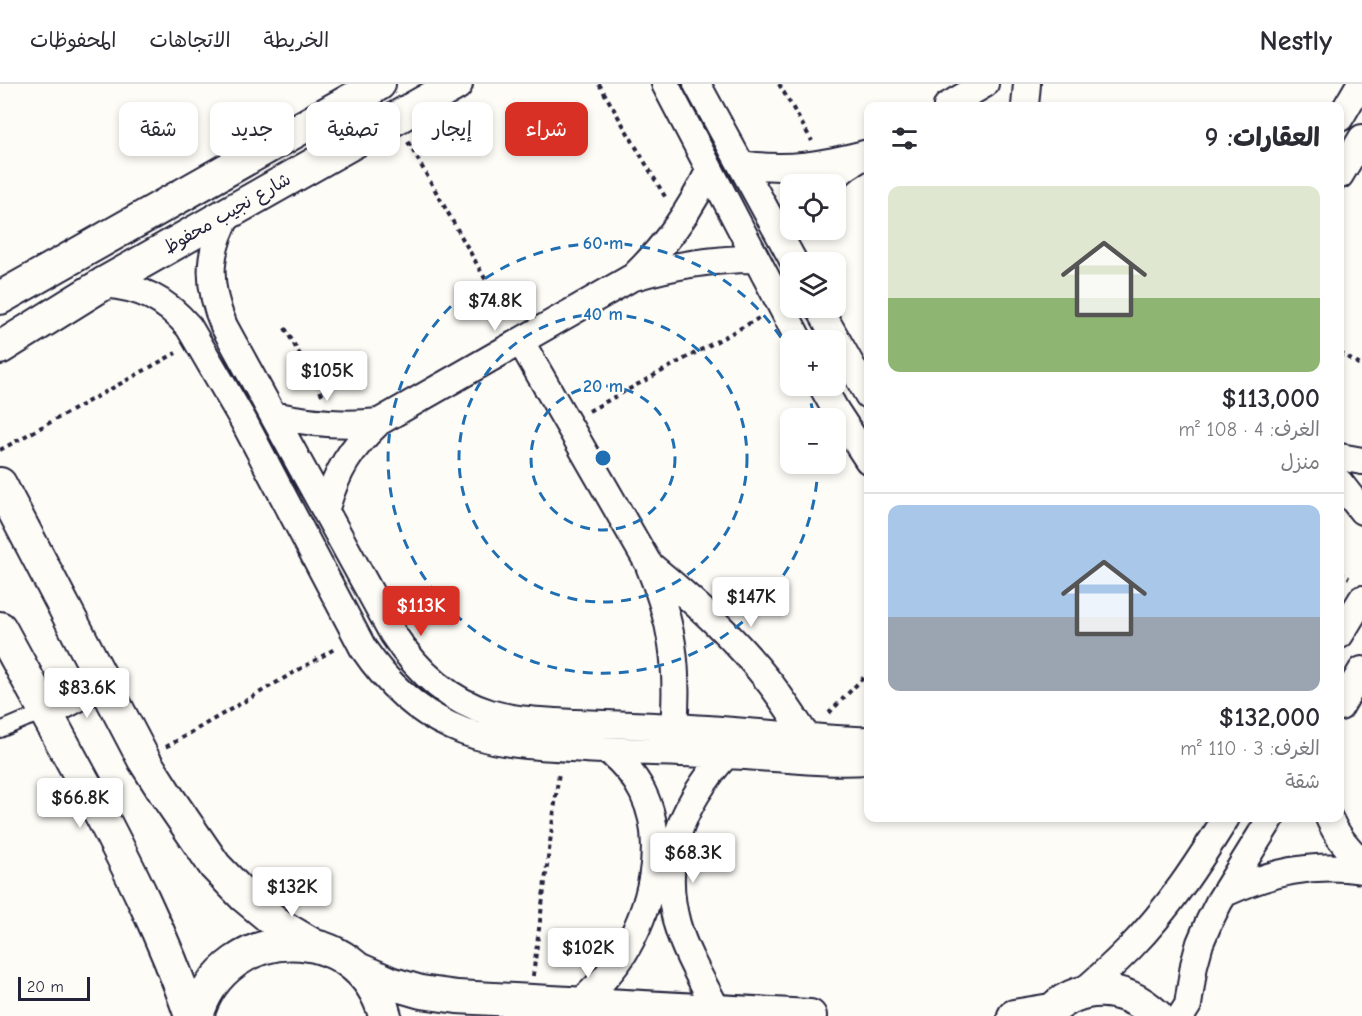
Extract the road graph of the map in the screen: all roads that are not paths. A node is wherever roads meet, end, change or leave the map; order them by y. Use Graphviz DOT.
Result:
graph roads {
  1 [pos="379,84"];
  2 [pos="456,84"];
  3 [pos="665,84"];
  4 [pos="698,84"];
  5 [pos="985,84"];
  6 [pos="1027,84"];
  7 [pos="1360,84"];
  8 [pos="954,102"];
  9 [pos="1025,102"];
  10 [pos="1344,111"];
  11 [pos="1362,138"];
  12 [pos="864,156"];
  13 [pos="741,164"];
  14 [pos="1344,168"];
  15 [pos="709,171"];
  16 [pos="826,174"];
  17 [pos="231,210"];
  18 [pos="793,248"];
  19 [pos="755,259"];
  20 [pos="632,278"];
  21 [pos="104,284"];
  22 [pos="0,298"];
  23 [pos="821,318"];
  24 [pos="826,318"];
  25 [pos="793,330"];
  26 [pos="808,330"];
  27 [pos="521,342"];
  28 [pos="0,348"];
  29 [pos="864,388"];
  30 [pos="828,396"];
  31 [pos="273,415"];
  32 [pos="379,422"];
  33 [pos="864,454"];
  34 [pos="1344,458"];
  35 [pos="1362,461"];
  36 [pos="0,484"];
  37 [pos="1344,488"];
  38 [pos="326,508"];
  39 [pos="1362,511"];
  40 [pos="648,563"];
  41 [pos="1362,599"];
  42 [pos="0,628"];
  43 [pos="1344,628"];
  44 [pos="104,681"];
  45 [pos="432,682"];
  46 [pos="411,702"];
  47 [pos="46,712"];
  48 [pos="674,727"];
  49 [pos="0,730"];
  50 [pos="807,737"];
  51 [pos="864,740"];
  52 [pos="609,751"];
  53 [pos="726,755"];
  54 [pos="864,762"];
  55 [pos="1223,822"];
  56 [pos="1269,822"];
  57 [pos="1331,822"];
  58 [pos="1362,861"];
  59 [pos="1362,870"];
  60 [pos="661,873"];
  61 [pos="1225,893"];
  62 [pos="313,945"];
  63 [pos="358,969"];
  64 [pos="1080,994"];
  65 [pos="579,1004"];
  66 [pos="718,1012"];
  67 [pos="1048,1013"];
  68 [pos="191,1016"];
  69 [pos="197,1016"];
  70 [pos="386,1016"];
  71 [pos="810,1016"];
  72 [pos="1014,1016"];
  73 [pos="1157,1016"];
  74 [pos="1181,1016"];
  1 -- 22 [label="street, شارع نجيب محفوظ"];
  2 -- 17 [label="street, شارع نجيب محفوظ"];
  3 -- 15 [label="street"];
  4 -- 13 [label="street"];
  5 -- 8 [label="street"];
  6 -- 9 [label="street"];
  7 -- 10 [label="street"];
  11 -- 14 [label="street"];
  12 -- 16 [label="street"];
  13 -- 16 [label="street"];
  13 -- 18 [label="street"];
  15 -- 19 [label="street"];
  15 -- 20 [label="street"];
  17 -- 21 [label="street, شارع نجيب محفوظ"];
  17 -- 31 [label="street"];
  19 -- 20 [label="street"];
  19 -- 25 [label="street"];
  20 -- 27 [label="street"];
  21 -- 28 [label="street, شارع نجيب محفوظ"];
  21 -- 46 [label="street"];
  23 -- 26 [label="street"];
  24 -- 29 [label="street"];
  27 -- 32 [label="street"];
  27 -- 40 [label="street"];
  30 -- 33 [label="street"];
  31 -- 32 [label="street"];
  31 -- 38 [label="street"];
  32 -- 38 [label="street"];
  34 -- 35 [label="street"];
  36 -- 44 [label="street"];
  37 -- 39 [label="street"];
  38 -- 45 [label="street"];
  40 -- 48 [label="street"];
  40 -- 50 [label="street"];
  41 -- 43 [label="street"];
  42 -- 47 [label="street"];
  44 -- 47 [label="street"];
  44 -- 62 [label="street"];
  45 -- 46 [label="street"];
  45 -- 48 [label="street"];
  46 -- 52 [label="street"];
  47 -- 49 [label="lane"];
  47 -- 68 [label="street"];
  48 -- 50 [label="street"];
  50 -- 51 [label="street"];
  52 -- 53 [label="street"];
  52 -- 60 [label="street"];
  53 -- 54 [label="street"];
  53 -- 60 [label="street"];
  55 -- 64 [label="street"];
  56 -- 61 [label="street"];
  57 -- 58 [label="street"];
  59 -- 61 [label="street"];
  60 -- 65 [label="street"];
  60 -- 66 [label="street"];
  61 -- 74 [label="street"];
  62 -- 63 [label="street"];
  62 -- 69 [label="street"];
  63 -- 65 [label="street"];
  63 -- 70 [label="street"];
  64 -- 67 [label="street"];
  64 -- 73 [label="street"];
  65 -- 66 [label="street"];
  66 -- 71 [label="street"];
  67 -- 72 [label="street"];
}
